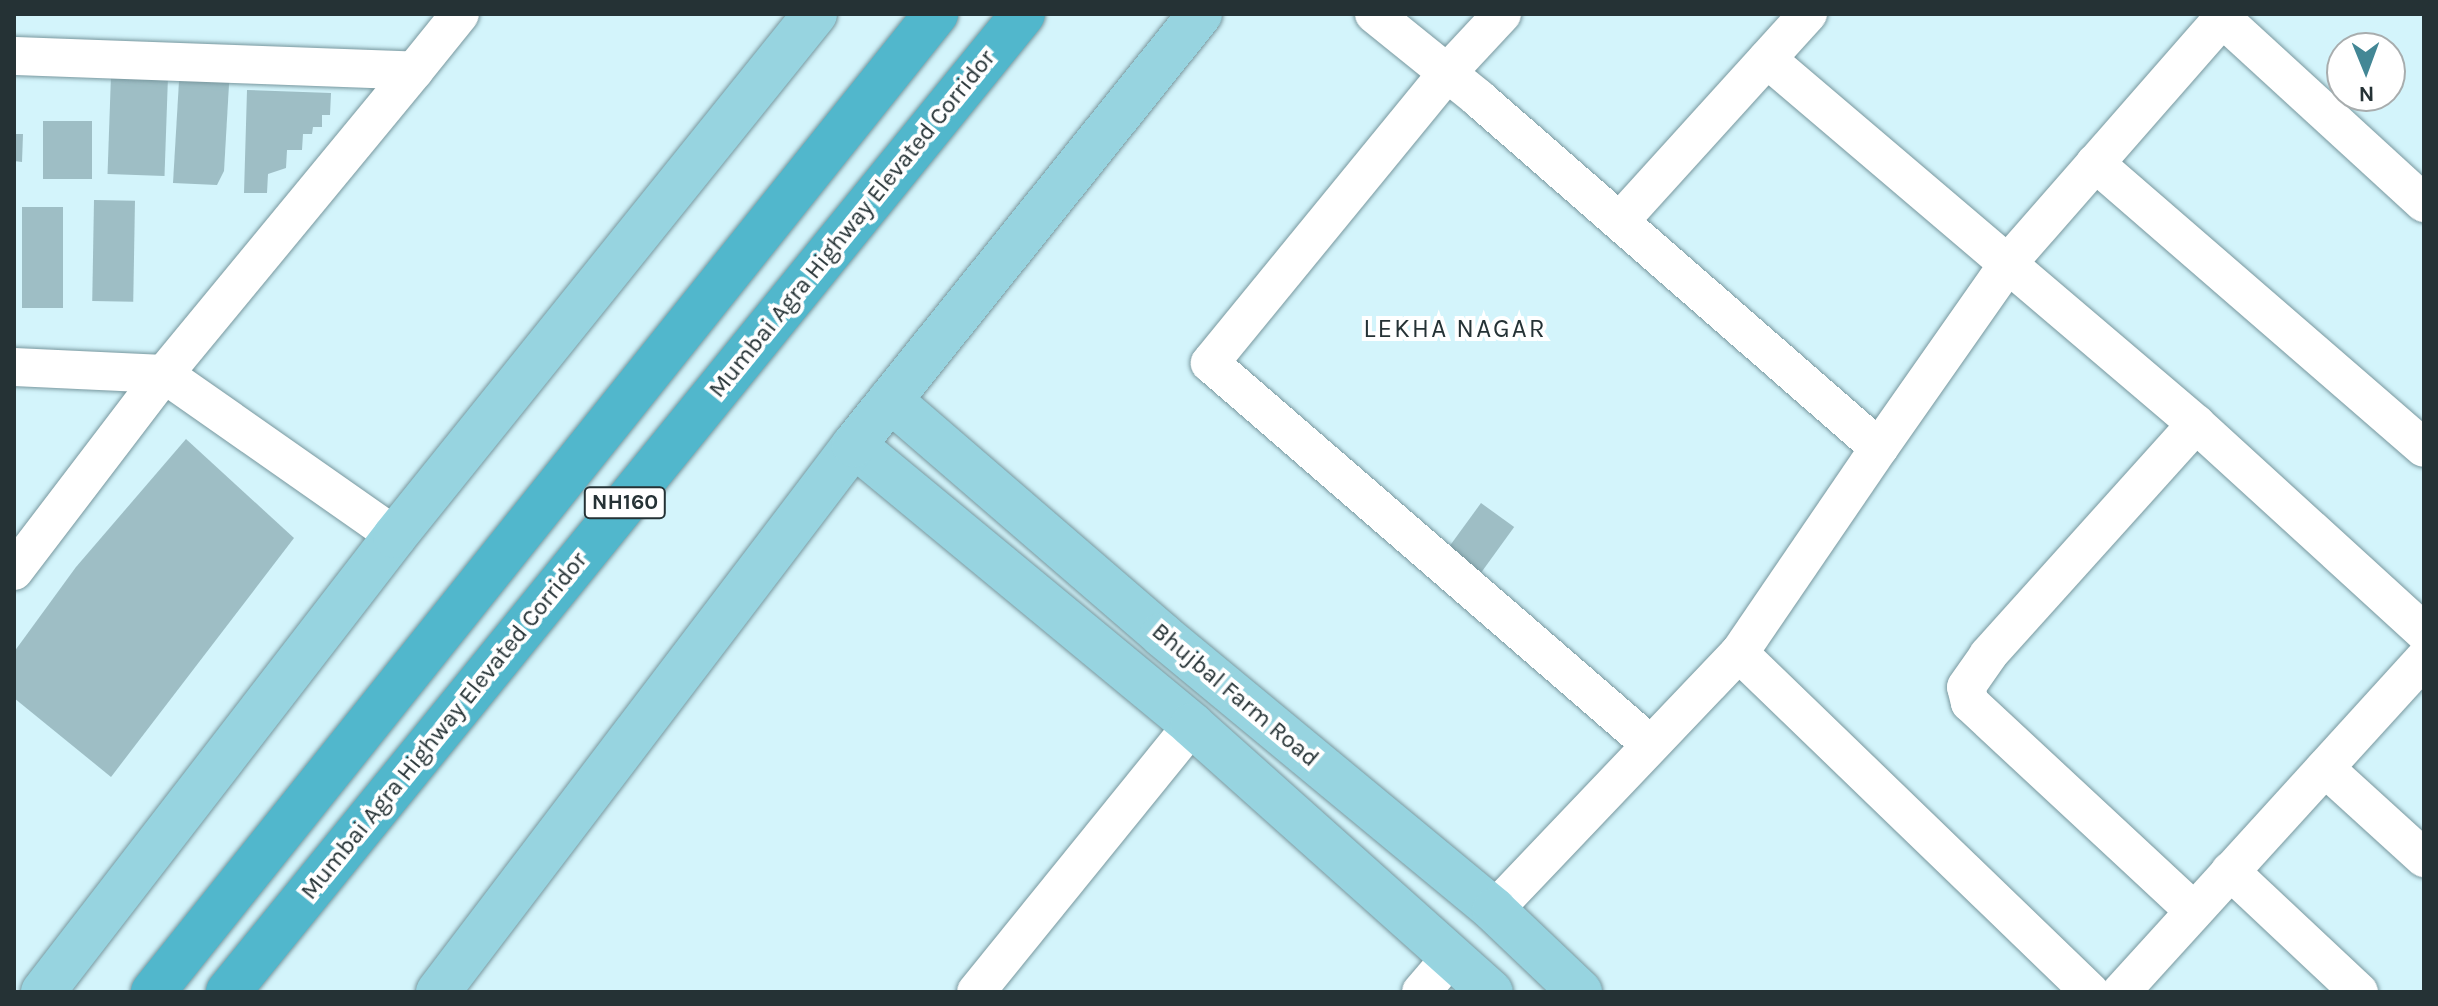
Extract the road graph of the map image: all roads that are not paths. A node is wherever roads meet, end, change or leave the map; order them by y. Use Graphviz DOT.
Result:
graph roads {
  1 [pos="460,14"];
  2 [pos="815,14"];
  3 [pos="936,14"];
  4 [pos="1023,14"];
  5 [pos="1200,14"];
  6 [pos="1374,14"];
  7 [pos="1502,14"];
  8 [pos="1808,14"];
  9 [pos="2224,16"];
  10 [pos="14,56"];
  11 [pos="1767,59"];
  12 [pos="414,71"];
  13 [pos="1448,72"];
  14 [pos="2095,163"];
  15 [pos="2424,203"];
  16 [pos="1620,221"];
  17 [pos="2009,262"];
  18 [pos="14,367"];
  19 [pos="164,374"];
  20 [pos="890,400"];
  21 [pos="2196,424"];
  22 [pos="854,445"];
  23 [pos="1879,448"];
  24 [pos="2424,448"];
  25 [pos="395,536"];
  26 [pos="14,571"];
  27 [pos="2424,632"];
  28 [pos="1739,653"];
  29 [pos="2424,659"];
  30 [pos="1192,725"];
  31 [pos="1651,745"];
  32 [pos="2325,768"];
  33 [pos="2424,858"];
  34 [pos="2230,871"];
  35 [pos="1494,910"];
  36 [pos="2194,911"];
  37 [pos="1451,957"];
  38 [pos="43,992"];
  39 [pos="153,992"];
  40 [pos="228,992"];
  41 [pos="438,992"];
  42 [pos="976,992"];
  43 [pos="1421,992"];
  44 [pos="1491,992"];
  45 [pos="1580,992"];
  46 [pos="2090,992"];
  47 [pos="2121,992"];
  48 [pos="2359,992"];
  1 -- 12 [label="street"];
  2 -- 25 [label="main road"];
  3 -- 39 [label="highway, NH160"];
  4 -- 40 [label="highway, Mumbai Agra Highway Elevated Corridor / NH160"];
  5 -- 20 [label="main road"];
  6 -- 13 [label="street"];
  7 -- 13 [label="street"];
  8 -- 11 [label="street"];
  9 -- 14 [label="street"];
  9 -- 15 [label="street"];
  10 -- 12 [label="street"];
  11 -- 16 [label="street"];
  11 -- 17 [label="street"];
  12 -- 19 [label="street"];
  13 -- 16 [label="street"];
  13 -- 31 [label="street"];
  14 -- 17 [label="street"];
  14 -- 24 [label="street"];
  16 -- 23 [label="street"];
  17 -- 21 [label="street"];
  17 -- 23 [label="street"];
  18 -- 19 [label="street"];
  19 -- 25 [label="street"];
  19 -- 26 [label="street"];
  20 -- 22 [label="main road"];
  20 -- 35 [label="main road, Bhujbal Farm Road"];
  21 -- 27 [label="street"];
  21 -- 36 [label="street"];
  22 -- 30 [label="main road, Bhujbal Farm Road"];
  22 -- 41 [label="main road"];
  23 -- 28 [label="street"];
  25 -- 38 [label="main road"];
  28 -- 31 [label="street"];
  28 -- 46 [label="street"];
  29 -- 32 [label="street"];
  30 -- 37 [label="main road, Bhujbal Farm Road"];
  30 -- 42 [label="street"];
  31 -- 35 [label="street"];
  32 -- 33 [label="street"];
  32 -- 34 [label="street"];
  34 -- 36 [label="street"];
  34 -- 48 [label="street"];
  35 -- 45 [label="main road, Bhujbal Farm Road"];
  36 -- 47 [label="street"];
  37 -- 43 [label="street"];
  37 -- 44 [label="main road, Bhujbal Farm Road"];
}
